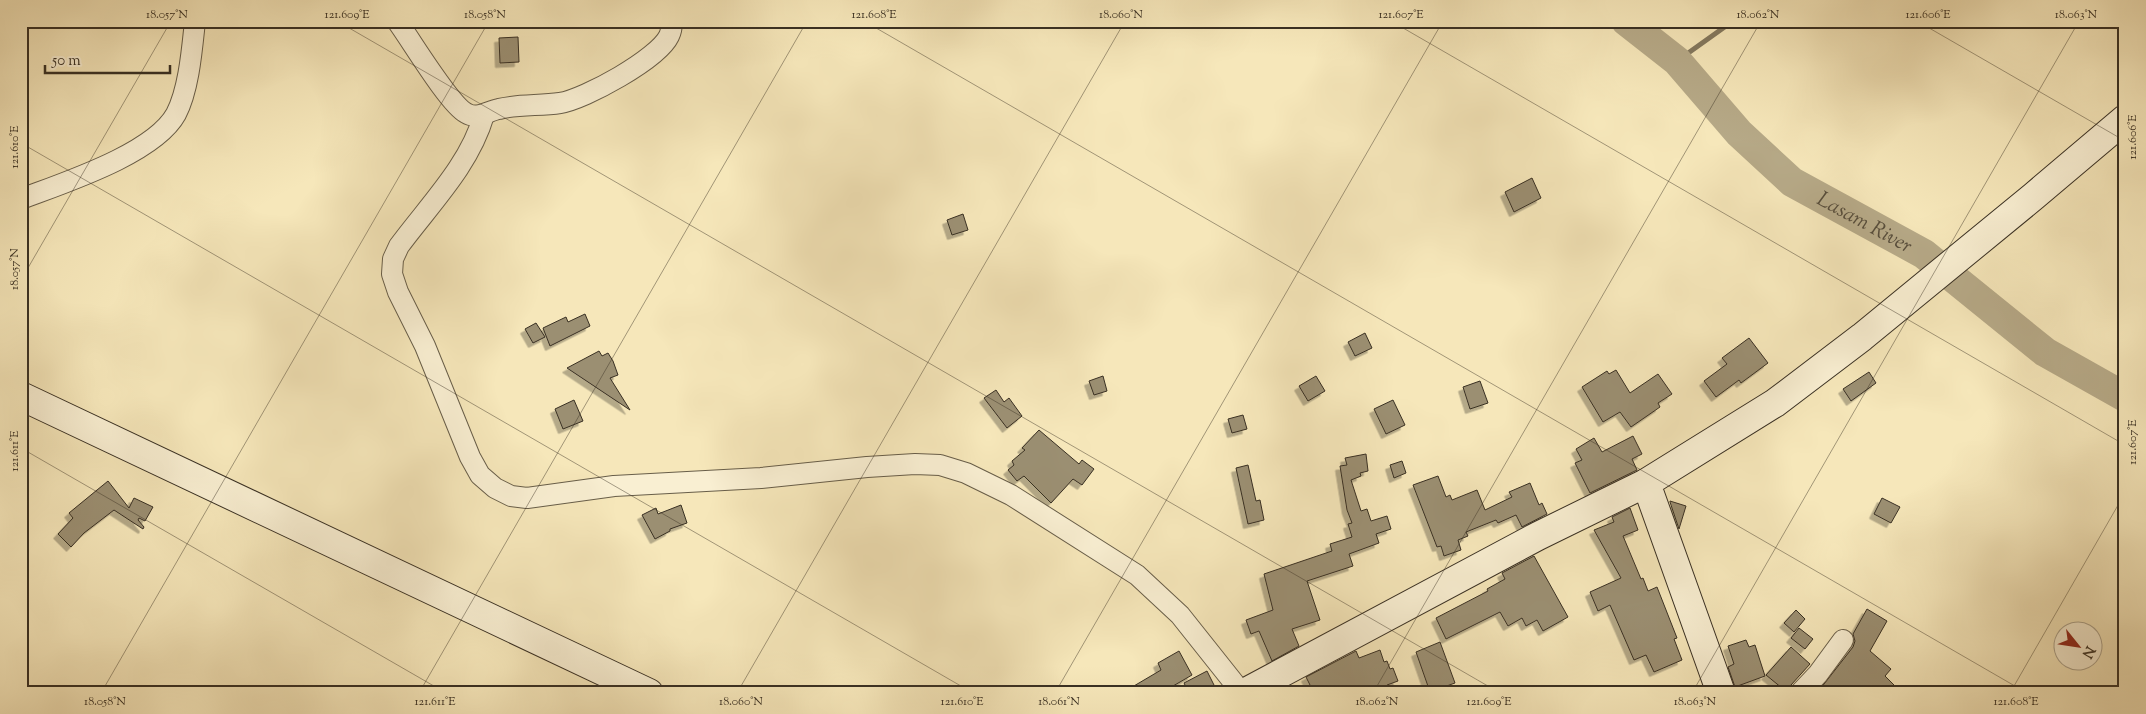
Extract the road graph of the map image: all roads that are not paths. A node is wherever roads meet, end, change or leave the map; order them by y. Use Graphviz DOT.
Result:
graph roads {
  1 [pos="195,21"];
  2 [pos="397,21"];
  3 [pos="672,21"];
  4 [pos="484,115"];
  5 [pos="2125,118"];
  6 [pos="21,199"];
  7 [pos="21,396"];
  8 [pos="1646,483"];
  9 [pos="1843,640"];
  10 [pos="649,693"];
  11 [pos="1243,693"];
  12 [pos="1721,693"];
  13 [pos="1800,693"];
  1 -- 6 [label="street"];
  2 -- 4 [label="street"];
  3 -- 4 [label="street"];
  4 -- 11 [label="street"];
  5 -- 8 [label="street"];
  7 -- 10 [label="street"];
  8 -- 11 [label="street"];
  8 -- 12 [label="street"];
  9 -- 13 [label="street"];
}
